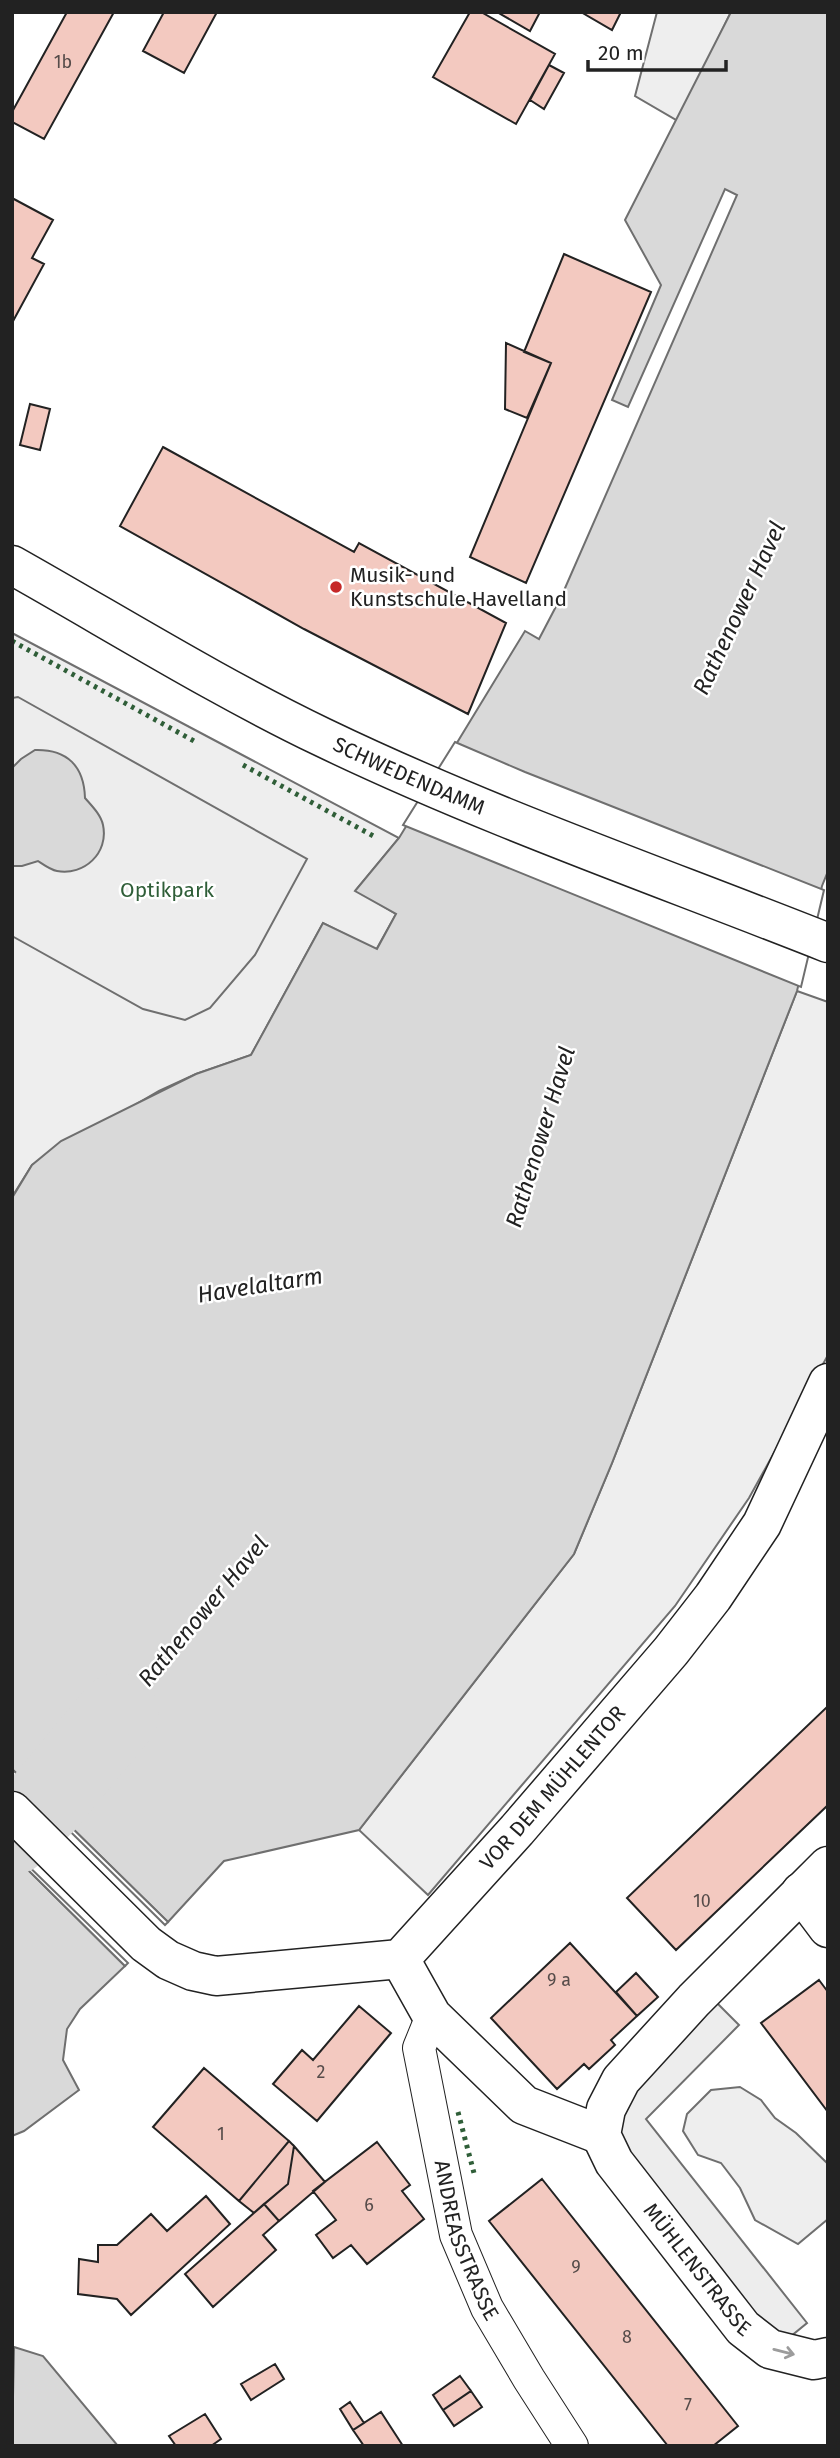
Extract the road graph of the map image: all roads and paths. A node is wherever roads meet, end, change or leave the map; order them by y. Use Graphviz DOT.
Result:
graph roads {
  1 [pos="12,565"];
  2 [pos="828,943"];
  3 [pos="828,1383"];
  4 [pos="12,1811"];
  5 [pos="815,1879"];
  6 [pos="828,1928"];
  7 [pos="400,1959"];
  8 [pos="432,2016"];
  9 [pos="601,2135"];
  10 [pos="828,2357"];
  11 [pos="572,2446"];
  1 -- 2 [label="street, SCHWEDENDAMM"];
  3 -- 7 [label="street, VOR DEM MÜHLENTOR"];
  4 -- 7 [label="street"];
  5 -- 6 [label="street"];
  5 -- 9 [label="street"];
  7 -- 8 [label="street"];
  8 -- 9 [label="street"];
  8 -- 11 [label="street, ANDREASSTRASSE"];
  9 -- 10 [label="street, MÜHLENSTRASSE, one-way"];
}
